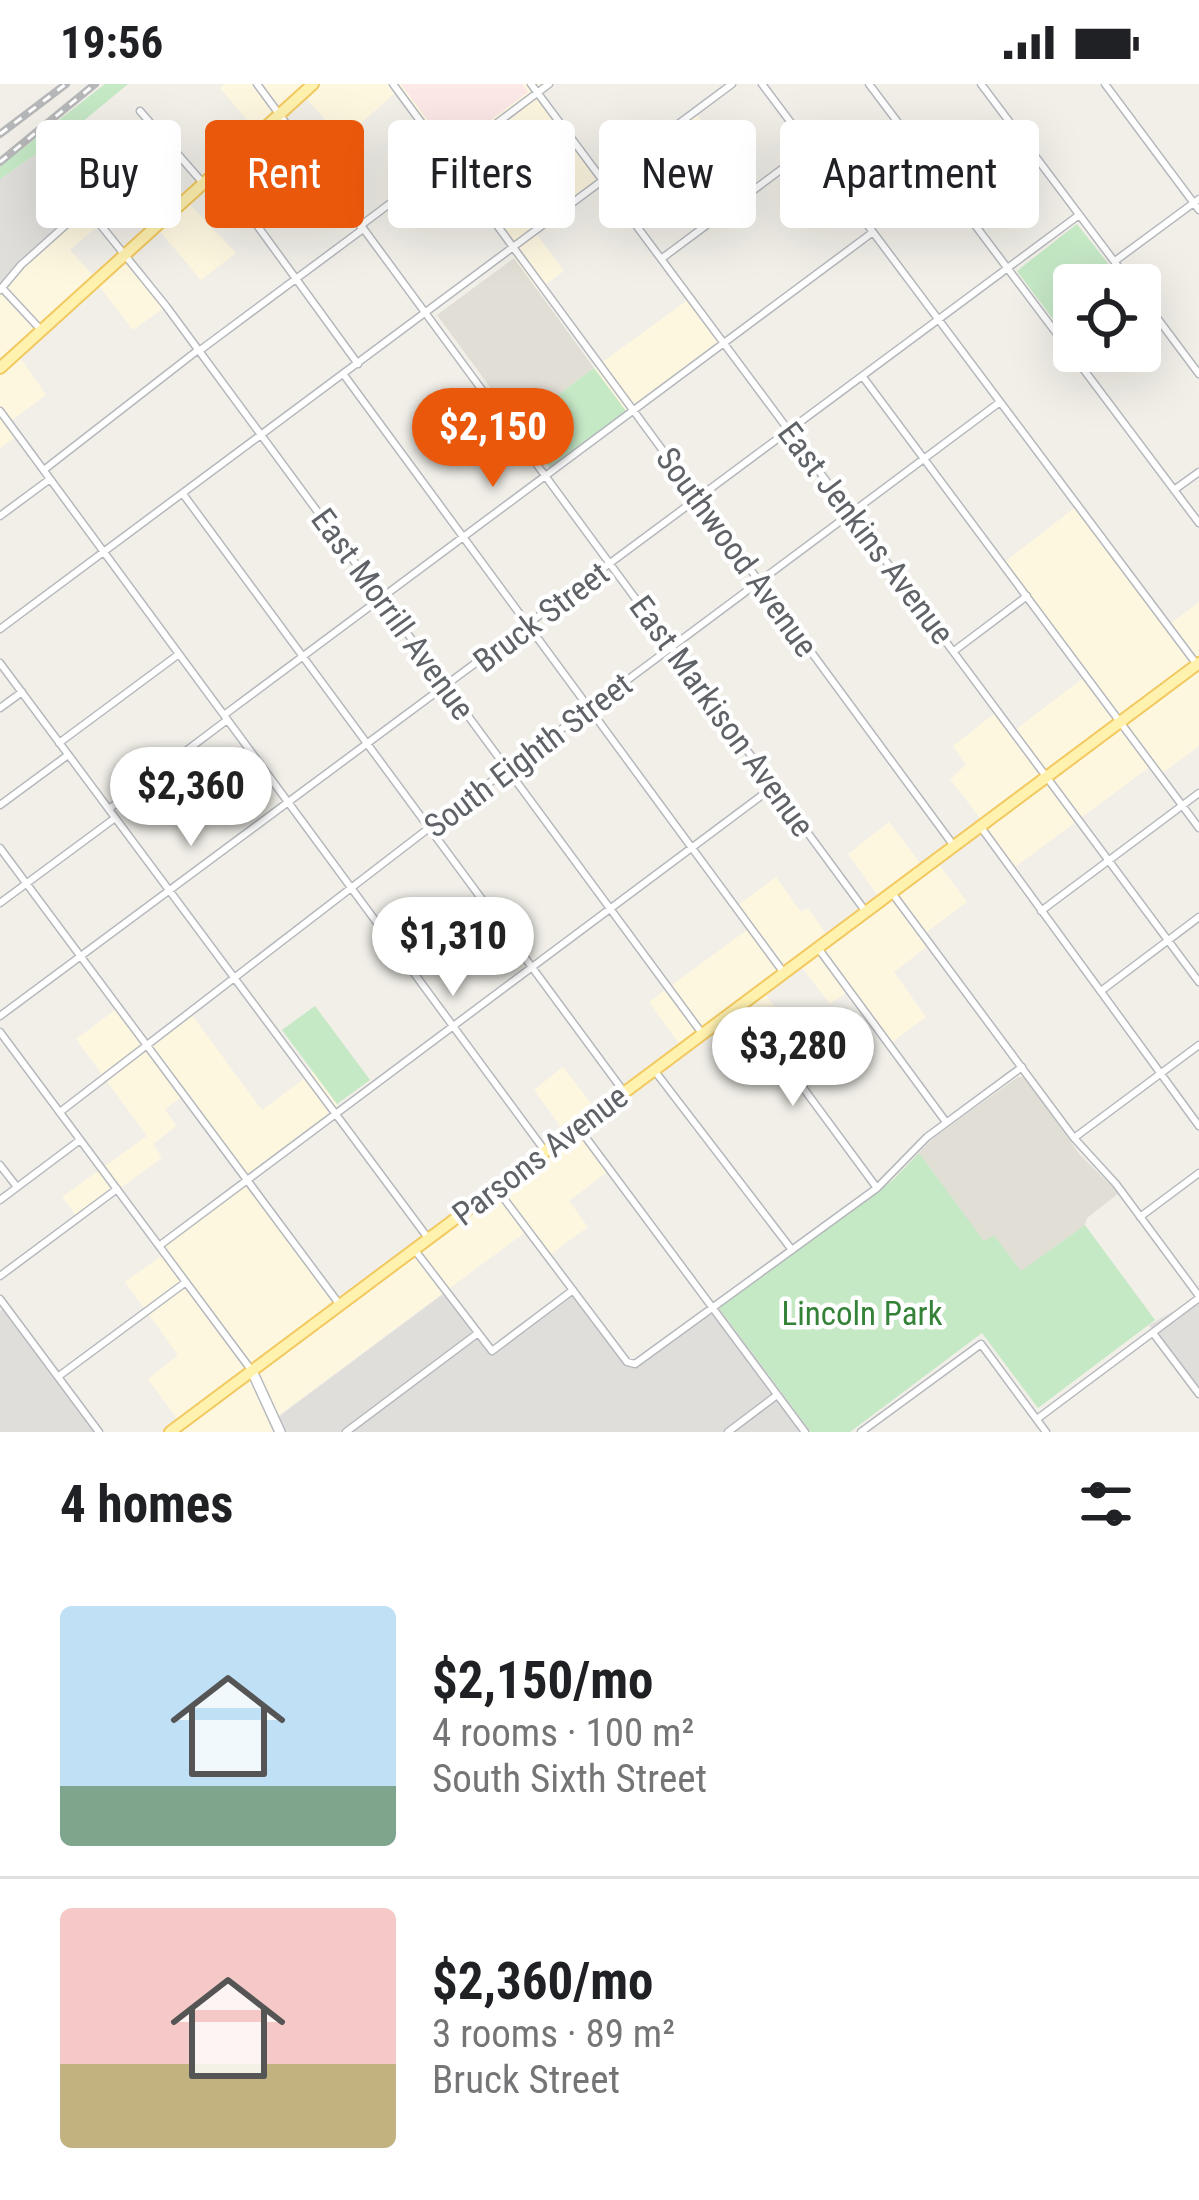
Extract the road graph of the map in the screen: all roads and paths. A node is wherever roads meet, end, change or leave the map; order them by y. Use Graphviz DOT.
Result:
graph roads {
  1 [pos="257,84"];
  2 [pos="313,84"];
  3 [pos="393,84"];
  4 [pos="531,84"];
  5 [pos="549,84"];
  6 [pos="732,84"];
  7 [pos="763,84"];
  8 [pos="869,84"];
  9 [pos="981,84"];
  10 [pos="1105,84"];
  11 [pos="538,93"];
  12 [pos="140,111"];
  13 [pos="280,114"];
  14 [pos="273,120"];
  15 [pos="284,120"];
  16 [pos="419,120"];
  17 [pos="502,120"];
  18 [pos="684,120"];
  19 [pos="789,120"];
  20 [pos="780,170"];
  21 [pos="599,176"];
  22 [pos="203,184"];
  23 [pos="599,184"];
  24 [pos="1197,204"];
  25 [pos="388,207"];
  26 [pos="1079,215"];
  27 [pos="364,225"];
  28 [pos="259,228"];
  29 [pos="361,228"];
  30 [pos="363,228"];
  31 [pos="498,228"];
  32 [pos="639,228"];
  33 [pos="870,228"];
  34 [pos="873,232"];
  35 [pos="513,248"];
  36 [pos="126,253"];
  37 [pos="662,259"];
  38 [pos="1114,262"];
  39 [pos="1007,269"];
  40 [pos="296,279"];
  41 [pos="1,288"];
  42 [pos="425,314"];
  43 [pos="939,320"];
  44 [pos="1161,324"];
  45 [pos="1053,326"];
  46 [pos="42,331"];
  47 [pos="724,343"];
  48 [pos="199,350"];
  49 [pos="358,364"];
  50 [pos="0,368"];
  51 [pos="1089,372"];
  52 [pos="1199,374"];
  53 [pos="344,375"];
  54 [pos="863,376"];
  55 [pos="1000,402"];
  56 [pos="0,411"];
  57 [pos="634,411"];
  58 [pos="790,431"];
  59 [pos="262,436"];
  60 [pos="924,458"];
  61 [pos="44,470"];
  62 [pos="1199,472"];
  63 [pos="546,477"];
  64 [pos="50,478"];
  65 [pos="1174,490"];
  66 [pos="183,494"];
  67 [pos="699,500"];
  68 [pos="851,513"];
  69 [pos="0,516"];
  70 [pos="1199,523"];
  71 [pos="464,538"];
  72 [pos="104,552"];
  73 [pos="611,565"];
  74 [pos="760,582"];
  75 [pos="1027,596"];
  76 [pos="381,598"];
  77 [pos="529,626"];
  78 [pos="0,629"];
  79 [pos="671,647"];
  80 [pos="954,651"];
  81 [pos="179,654"];
  82 [pos="303,657"];
  83 [pos="0,663"];
  84 [pos="1198,665"];
  85 [pos="446,687"];
  86 [pos="23,694"];
  87 [pos="0,708"];
  88 [pos="590,709"];
  89 [pos="225,718"];
  90 [pos="1121,721"];
  91 [pos="59,743"];
  92 [pos="368,745"];
  93 [pos="68,755"];
  94 [pos="508,770"];
  95 [pos="1047,776"];
  96 [pos="775,789"];
  97 [pos="1199,794"];
  98 [pos="288,803"];
  99 [pos="0,805"];
  100 [pos="1183,805"];
  101 [pos="109,809"];
  102 [pos="115,818"];
  103 [pos="980,826"];
  104 [pos="1199,827"];
  105 [pos="429,828"];
  106 [pos="954,846"];
  107 [pos="0,848"];
  108 [pos="692,848"];
  109 [pos="1109,861"];
  110 [pos="27,884"];
  111 [pos="350,888"];
  112 [pos="170,891"];
  113 [pos="892,893"];
  114 [pos="0,904"];
  115 [pos="610,908"];
  116 [pos="1042,911"];
  117 [pos="866,912"];
  118 [pos="1199,917"];
  119 [pos="1168,941"];
  120 [pos="818,948"];
  121 [pos="81,956"];
  122 [pos="532,967"];
  123 [pos="784,973"];
  124 [pos="234,978"];
  125 [pos="1199,982"];
  126 [pos="1101,992"];
  127 [pos="742,1005"];
  128 [pos="0,1016"];
  129 [pos="452,1026"];
  130 [pos="0,1032"];
  131 [pos="703,1034"];
  132 [pos="147,1046"];
  133 [pos="1199,1046"];
  134 [pos="1022,1067"];
  135 [pos="654,1070"];
  136 [pos="1161,1073"];
  137 [pos="624,1092"];
  138 [pos="60,1112"];
  139 [pos="336,1114"];
  140 [pos="946,1122"];
  141 [pos="578,1126"];
  142 [pos="1199,1126"];
  143 [pos="1074,1138"];
  144 [pos="80,1140"];
  145 [pos="545,1151"];
  146 [pos="0,1165"];
  147 [pos="1199,1173"];
  148 [pos="247,1180"];
  149 [pos="16,1187"];
  150 [pos="496,1188"];
  151 [pos="877,1188"];
  152 [pos="116,1189"];
  153 [pos="0,1200"];
  154 [pos="1140,1216"];
  155 [pos="428,1238"];
  156 [pos="159,1246"];
  157 [pos="414,1249"];
  158 [pos="793,1250"];
  159 [pos="0,1276"];
  160 [pos="186,1282"];
  161 [pos="572,1290"];
  162 [pos="1199,1297"];
  163 [pos="0,1299"];
  164 [pos="340,1305"];
  165 [pos="713,1308"];
  166 [pos="478,1333"];
  167 [pos="1153,1333"];
  168 [pos="252,1371"];
  169 [pos="58,1377"];
  170 [pos="1199,1394"];
  171 [pos="777,1395"];
  172 [pos="1036,1419"];
  173 [pos="99,1432"];
  174 [pos="170,1432"];
  175 [pos="280,1432"];
  176 [pos="346,1432"];
  177 [pos="728,1432"];
  178 [pos="805,1432"];
  179 [pos="861,1432"];
  180 [pos="1046,1432"];
  1 -- 13 [label="street, East Markison Avenue"];
  2 -- 13 [label="main road"];
  3 -- 16 [label="street, Southwood Avenue"];
  4 -- 11 [label="street, East Jenkins Avenue"];
  5 -- 11 [label="street"];
  6 -- 18 [label="street"];
  7 -- 19 [label="street"];
  8 -- 39 [label="street"];
  9 -- 26 [label="street"];
  10 -- 24 [label="street"];
  11 -- 17 [label="street"];
  11 -- 21 [label="street, East Jenkins Avenue"];
  12 -- 22 [label="street"];
  13 -- 14 [label="main road"];
  13 -- 15 [label="street, East Markison Avenue"];
  20 -- 37 [label="street"];
  22 -- 36 [label="main road"];
  23 -- 35 [label="street"];
  24 -- 38 [label="street"];
  25 -- 27 [label="street"];
  26 -- 38 [label="street"];
  26 -- 39 [label="street, Bruck Street"];
  28 -- 40 [label="street"];
  29 -- 40 [label="street"];
  30 -- 42 [label="street, East Markison Avenue"];
  31 -- 35 [label="street, Southwood Avenue"];
  32 -- 37 [label="street, East Jenkins Avenue"];
  33 -- 34 [label="street"];
  34 -- 43 [label="street"];
  34 -- 47 [label="street"];
  35 -- 42 [label="street"];
  35 -- 57 [label="street, Southwood Avenue"];
  36 -- 41 [label="street, East Morrill Avenue"];
  36 -- 46 [label="main road"];
  36 -- 48 [label="street, East Morrill Avenue"];
  37 -- 47 [label="street, East Jenkins Avenue"];
  39 -- 43 [label="street, Bruck Street"];
  39 -- 45 [label="street"];
  40 -- 48 [label="street"];
  40 -- 49 [label="street"];
  41 -- 46 [label="street"];
  42 -- 49 [label="street"];
  42 -- 63 [label="street, East Markison Avenue"];
  43 -- 54 [label="street, Bruck Street"];
  43 -- 55 [label="street"];
  44 -- 52 [label="street"];
  46 -- 50 [label="main road"];
  47 -- 57 [label="street"];
  47 -- 58 [label="street, East Jenkins Avenue"];
  48 -- 59 [label="street, East Morrill Avenue"];
  48 -- 61 [label="street"];
  49 -- 53 [label="street"];
  51 -- 65 [label="street"];
  53 -- 59 [label="street"];
  53 -- 71 [label="street"];
  54 -- 58 [label="street, Bruck Street"];
  54 -- 60 [label="street"];
  55 -- 60 [label="street, South Eighth Street"];
  55 -- 84 [label="street"];
  56 -- 61 [label="street"];
  57 -- 63 [label="street"];
  57 -- 67 [label="street, Southwood Avenue"];
  58 -- 67 [label="street, Bruck Street"];
  58 -- 68 [label="street, East Jenkins Avenue"];
  59 -- 66 [label="street"];
  59 -- 76 [label="street, East Morrill Avenue"];
  60 -- 68 [label="street, South Eighth Street"];
  60 -- 75 [label="street"];
  61 -- 64 [label="street"];
  62 -- 65 [label="street"];
  63 -- 71 [label="street"];
  63 -- 73 [label="street, East Markison Avenue"];
  64 -- 69 [label="street"];
  64 -- 72 [label="street"];
  65 -- 70 [label="street"];
  66 -- 72 [label="street"];
  66 -- 82 [label="street"];
  67 -- 73 [label="street, Bruck Street"];
  67 -- 74 [label="street, Southwood Avenue"];
  68 -- 74 [label="street, South Eighth Street"];
  68 -- 80 [label="street, East Jenkins Avenue"];
  71 -- 76 [label="street"];
  71 -- 77 [label="street"];
  72 -- 78 [label="street"];
  72 -- 81 [label="street"];
  73 -- 77 [label="street, Bruck Street"];
  73 -- 79 [label="street, East Markison Avenue"];
  74 -- 79 [label="street, South Eighth Street"];
  74 -- 106 [label="street, Southwood Avenue"];
  75 -- 80 [label="street"];
  75 -- 90 [label="street"];
  76 -- 82 [label="street"];
  76 -- 85 [label="street, East Morrill Avenue"];
  77 -- 85 [label="street, Bruck Street"];
  77 -- 88 [label="street"];
  79 -- 88 [label="street, South Eighth Street"];
  79 -- 96 [label="street, East Markison Avenue"];
  80 -- 95 [label="street, East Jenkins Avenue"];
  81 -- 89 [label="street"];
  81 -- 91 [label="street"];
  82 -- 89 [label="street"];
  82 -- 92 [label="street"];
  83 -- 86 [label="street"];
  84 -- 90 [label="main road, Parsons Avenue"];
  85 -- 92 [label="street, Bruck Street"];
  85 -- 94 [label="street, East Morrill Avenue"];
  86 -- 87 [label="street"];
  86 -- 91 [label="street"];
  88 -- 94 [label="street, South Eighth Street"];
  88 -- 108 [label="street"];
  89 -- 98 [label="street"];
  89 -- 101 [label="street"];
  90 -- 95 [label="main road, Parsons Avenue"];
  90 -- 100 [label="street"];
  91 -- 93 [label="street"];
  92 -- 98 [label="street, Bruck Street"];
  92 -- 105 [label="street"];
  93 -- 99 [label="street"];
  93 -- 101 [label="street"];
  94 -- 105 [label="street, South Eighth Street"];
  94 -- 115 [label="street, East Morrill Avenue"];
  95 -- 103 [label="main road, Parsons Avenue"];
  95 -- 109 [label="street, East Jenkins Avenue"];
  96 -- 108 [label="street"];
  96 -- 117 [label="street, East Markison Avenue"];
  97 -- 100 [label="street"];
  98 -- 111 [label="street"];
  98 -- 112 [label="street, Bruck Street"];
  100 -- 104 [label="street"];
  100 -- 109 [label="street"];
  101 -- 102 [label="street"];
  102 -- 110 [label="street"];
  102 -- 112 [label="street"];
  103 -- 106 [label="main road, Parsons Avenue"];
  103 -- 116 [label="street"];
  105 -- 111 [label="street, South Eighth Street"];
  105 -- 122 [label="street"];
  106 -- 113 [label="main road, Parsons Avenue"];
  107 -- 110 [label="street"];
  108 -- 115 [label="street"];
  108 -- 123 [label="street"];
  109 -- 116 [label="street"];
  109 -- 119 [label="street, East Jenkins Avenue"];
  110 -- 114 [label="street"];
  110 -- 121 [label="street"];
  111 -- 124 [label="street, South Eighth Street"];
  111 -- 129 [label="street"];
  112 -- 121 [label="street, Bruck Street"];
  112 -- 124 [label="street"];
  113 -- 117 [label="main road, Parsons Avenue"];
  113 -- 134 [label="street"];
  115 -- 122 [label="street"];
  115 -- 131 [label="street, East Morrill Avenue"];
  116 -- 126 [label="street"];
  117 -- 120 [label="main road, Parsons Avenue"];
  118 -- 119 [label="street"];
  119 -- 125 [label="street, East Jenkins Avenue"];
  119 -- 126 [label="street"];
  120 -- 123 [label="main road, Parsons Avenue"];
  120 -- 140 [label="street"];
  121 -- 128 [label="street, Bruck Street"];
  121 -- 132 [label="street"];
  122 -- 129 [label="street"];
  122 -- 137 [label="street"];
  123 -- 127 [label="main road, Parsons Avenue"];
  124 -- 132 [label="street, South Eighth Street"];
  124 -- 139 [label="street"];
  126 -- 136 [label="street"];
  127 -- 131 [label="main road, Parsons Avenue"];
  127 -- 151 [label="street"];
  129 -- 139 [label="street"];
  129 -- 145 [label="street"];
  130 -- 138 [label="street"];
  131 -- 135 [label="main road, Parsons Avenue"];
  132 -- 138 [label="street, South Eighth Street"];
  132 -- 148 [label="street"];
  133 -- 136 [label="street"];
  134 -- 140 [label="street"];
  134 -- 143 [label="street"];
  135 -- 137 [label="main road, Parsons Avenue"];
  135 -- 158 [label="street"];
  136 -- 142 [label="street"];
  136 -- 143 [label="street"];
  137 -- 141 [label="main road, Parsons Avenue"];
  138 -- 144 [label="street"];
  139 -- 148 [label="street"];
  139 -- 155 [label="street"];
  140 -- 151 [label="street"];
  141 -- 145 [label="main road, Parsons Avenue"];
  141 -- 165 [label="street"];
  143 -- 154 [label="street"];
  144 -- 149 [label="street"];
  144 -- 152 [label="street"];
  145 -- 150 [label="main road, Parsons Avenue"];
  146 -- 149 [label="street"];
  147 -- 154 [label="street"];
  148 -- 156 [label="street"];
  148 -- 164 [label="street"];
  149 -- 153 [label="street"];
  150 -- 155 [label="main road, Parsons Avenue"];
  150 -- 161 [label="street"];
  151 -- 158 [label="street"];
  152 -- 156 [label="street"];
  152 -- 159 [label="street"];
  154 -- 162 [label="street"];
  155 -- 157 [label="main road, Parsons Avenue"];
  156 -- 160 [label="street"];
  157 -- 164 [label="main road, Parsons Avenue"];
  157 -- 166 [label="street"];
  158 -- 165 [label="street"];
  160 -- 168 [label="street"];
  160 -- 169 [label="street"];
  161 -- 165 [label="street"];
  161 -- 166 [label="street"];
  162 -- 167 [label="street"];
  163 -- 169 [label="street"];
  164 -- 168 [label="main road, Parsons Avenue"];
  165 -- 171 [label="street"];
  166 -- 176 [label="street"];
  167 -- 170 [label="street"];
  167 -- 172 [label="street"];
  168 -- 174 [label="main road, Parsons Avenue"];
  168 -- 175 [label="street"];
  169 -- 173 [label="street"];
  171 -- 177 [label="street"];
  171 -- 178 [label="street"];
  172 -- 179 [label="street"];
  172 -- 180 [label="street"];
}
